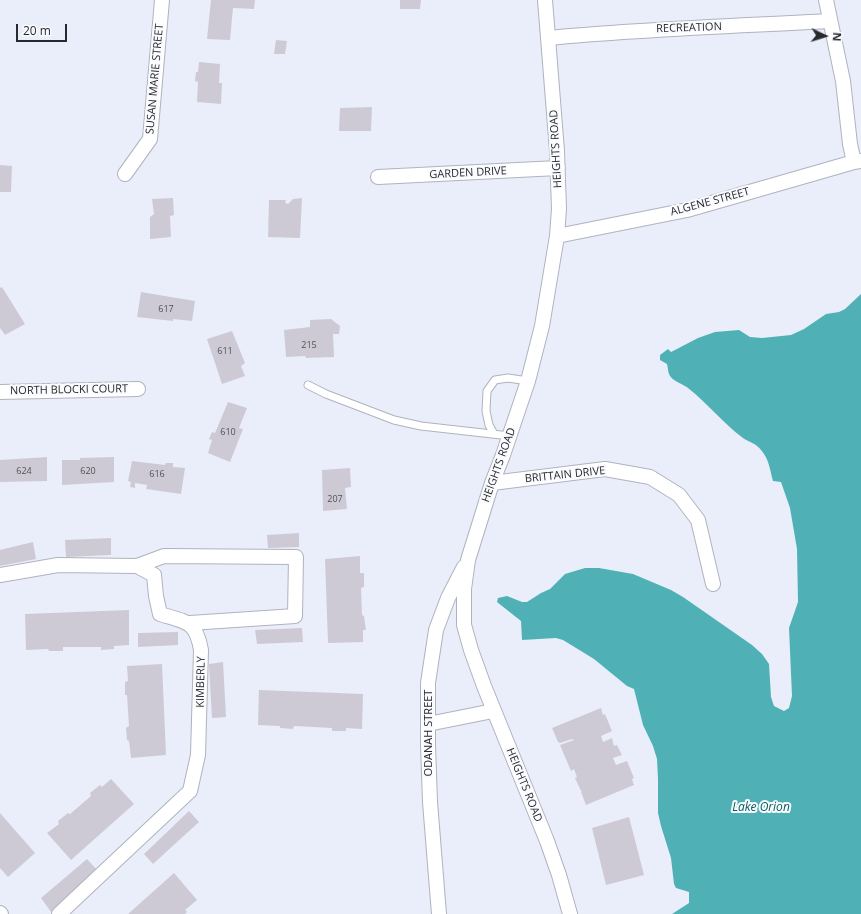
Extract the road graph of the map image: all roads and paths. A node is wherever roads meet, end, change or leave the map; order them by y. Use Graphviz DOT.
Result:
graph roads {
  1 [pos="162,0"];
  2 [pos="545,0"];
  3 [pos="826,0"];
  4 [pos="830,21"];
  5 [pos="548,38"];
  6 [pos="858,161"];
  7 [pos="558,168"];
  8 [pos="125,174"];
  9 [pos="378,177"];
  10 [pos="557,236"];
  11 [pos="528,381"];
  12 [pos="308,385"];
  13 [pos="138,389"];
  14 [pos="0,392"];
  15 [pos="494,434"];
  16 [pos="510,436"];
  17 [pos="492,484"];
  18 [pos="468,560"];
  19 [pos="137,566"];
  20 [pos="0,575"];
  21 [pos="713,584"];
  22 [pos="190,623"];
  23 [pos="493,711"];
  24 [pos="428,724"];
  25 [pos="59,914"];
  26 [pos="439,914"];
  27 [pos="570,914"];
  1 -- 8 [label="street, SUSAN MARIE STREET"];
  2 -- 5 [label="street, HEIGHTS ROAD"];
  3 -- 4 [label="street"];
  4 -- 5 [label="street, RECREATION"];
  4 -- 6 [label="street"];
  5 -- 7 [label="street, HEIGHTS ROAD"];
  6 -- 10 [label="street, ALGENE STREET"];
  7 -- 9 [label="street, GARDEN DRIVE"];
  7 -- 10 [label="street, HEIGHTS ROAD"];
  10 -- 11 [label="street, HEIGHTS ROAD"];
  11 -- 15 [label="lane"];
  11 -- 16 [label="street, HEIGHTS ROAD"];
  12 -- 15 [label="lane"];
  13 -- 14 [label="street, NORTH BLOCKI COURT"];
  15 -- 16 [label="lane"];
  16 -- 17 [label="street, HEIGHTS ROAD"];
  17 -- 18 [label="street, HEIGHTS ROAD"];
  17 -- 21 [label="street, BRITTAIN DRIVE"];
  18 -- 23 [label="street, HEIGHTS ROAD"];
  18 -- 24 [label="street, ODANAH STREET"];
  19 -- 20 [label="street"];
  19 -- 22 [label="street"];
  19 -- 22 [label="street"];
  22 -- 25 [label="street, KIMBERLY"];
  23 -- 24 [label="street"];
  23 -- 27 [label="street, HEIGHTS ROAD"];
  24 -- 26 [label="street, ODANAH STREET"];
}
